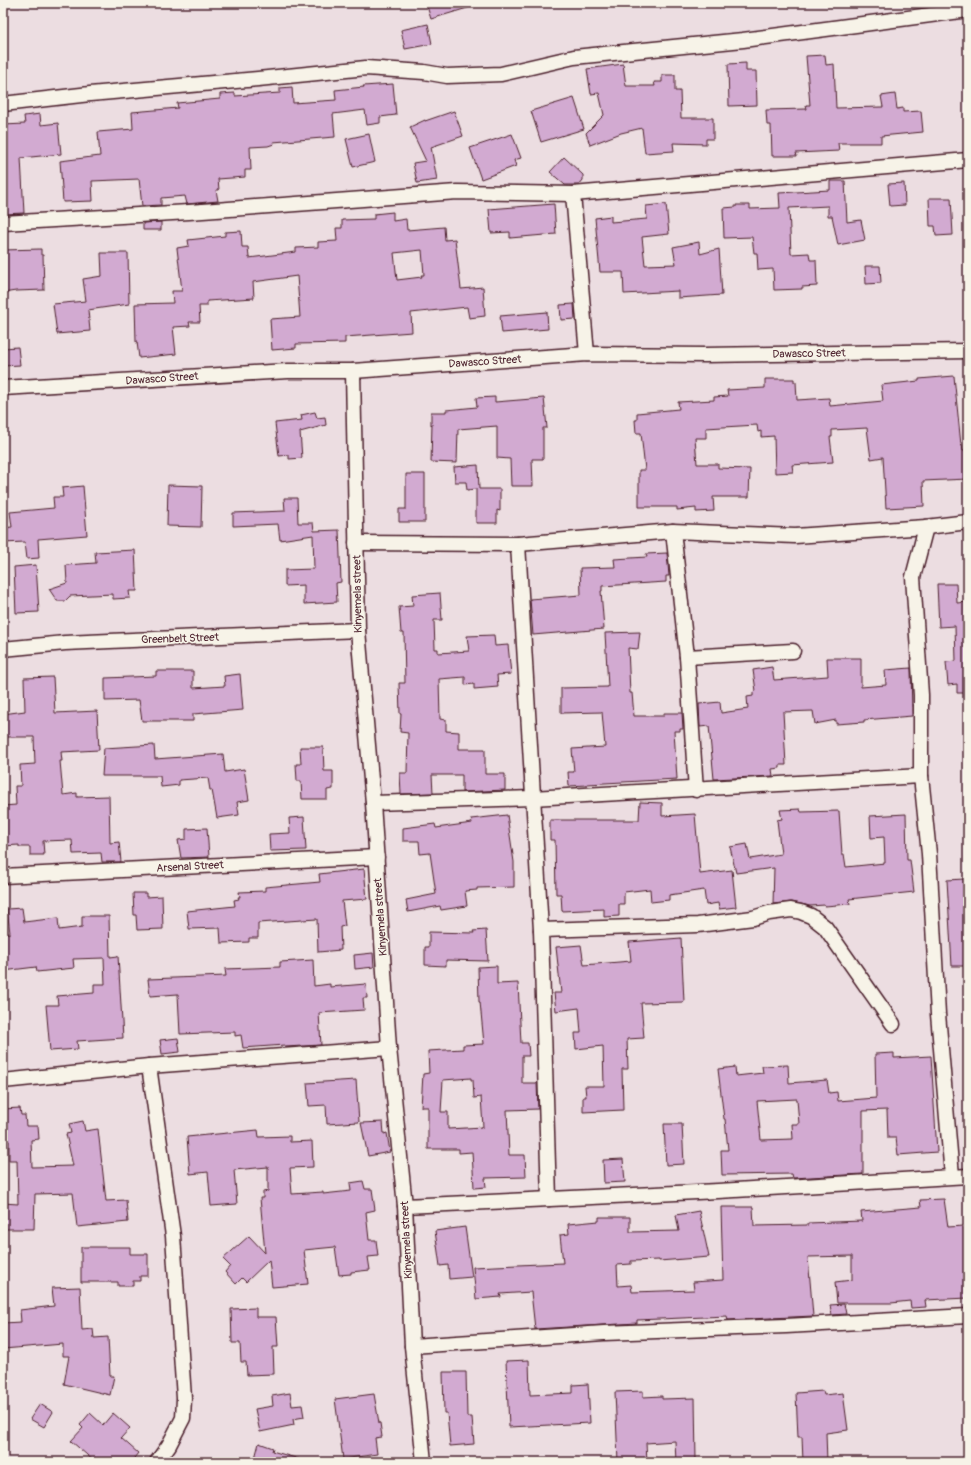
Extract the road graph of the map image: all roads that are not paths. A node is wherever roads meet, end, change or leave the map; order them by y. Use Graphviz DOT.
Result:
graph roads {
  1 [pos="968,10"];
  2 [pos="3,104"];
  3 [pos="968,160"];
  4 [pos="573,194"];
  5 [pos="3,223"];
  6 [pos="968,351"];
  7 [pos="587,354"];
  8 [pos="353,371"];
  9 [pos="3,388"];
  10 [pos="968,522"];
  11 [pos="926,527"];
  12 [pos="673,531"];
  13 [pos="356,543"];
  14 [pos="518,544"];
  15 [pos="358,630"];
  16 [pos="3,649"];
  17 [pos="793,651"];
  18 [pos="687,657"];
  19 [pos="921,776"];
  20 [pos="696,790"];
  21 [pos="532,798"];
  22 [pos="374,803"];
  23 [pos="376,857"];
  24 [pos="3,876"];
  25 [pos="541,930"];
  26 [pos="893,1024"];
  27 [pos="388,1048"];
  28 [pos="149,1066"];
  29 [pos="3,1081"];
  30 [pos="952,1176"];
  31 [pos="968,1176"];
  32 [pos="549,1199"];
  33 [pos="405,1206"];
  34 [pos="968,1316"];
  35 [pos="412,1346"];
  36 [pos="157,1462"];
  37 [pos="424,1462"];
  1 -- 2 [label="street"];
  3 -- 4 [label="street"];
  4 -- 5 [label="street"];
  4 -- 7 [label="street"];
  6 -- 7 [label="street, Dawasco Street"];
  7 -- 8 [label="street, Dawasco Street"];
  8 -- 9 [label="street, Dawasco Street"];
  8 -- 13 [label="street, Kinyemela street"];
  10 -- 11 [label="street"];
  11 -- 12 [label="street"];
  11 -- 19 [label="street"];
  12 -- 14 [label="street"];
  12 -- 18 [label="street"];
  13 -- 14 [label="street"];
  13 -- 15 [label="street, Kinyemela street"];
  14 -- 21 [label="street"];
  15 -- 16 [label="street, Greenbelt Street"];
  15 -- 22 [label="street, Kinyemela street"];
  17 -- 18 [label="street"];
  18 -- 20 [label="street"];
  19 -- 20 [label="street"];
  19 -- 30 [label="street"];
  20 -- 21 [label="street"];
  21 -- 22 [label="street"];
  21 -- 25 [label="street"];
  22 -- 23 [label="street, Kinyemela street"];
  23 -- 24 [label="street, Arsenal Street"];
  23 -- 27 [label="street, Kinyemela street"];
  25 -- 26 [label="street"];
  25 -- 32 [label="street"];
  27 -- 28 [label="street"];
  27 -- 33 [label="street, Kinyemela street"];
  28 -- 29 [label="street"];
  28 -- 36 [label="street"];
  30 -- 31 [label="street"];
  30 -- 32 [label="street"];
  32 -- 33 [label="street"];
  33 -- 35 [label="street, Kinyemela street"];
  34 -- 35 [label="street"];
  35 -- 37 [label="street, Kinyemela street"];
}
